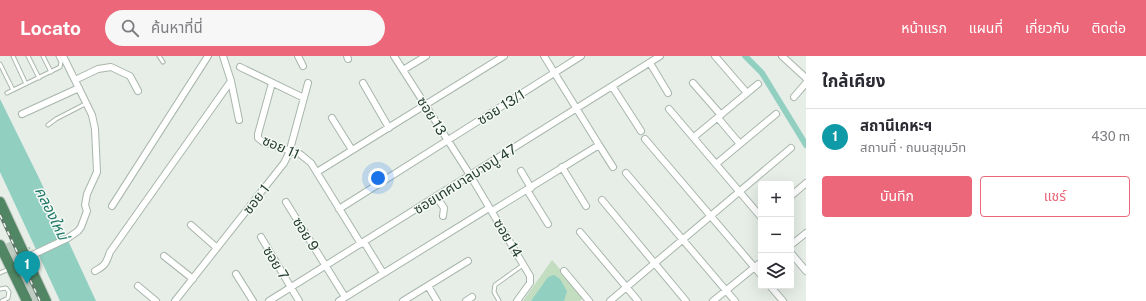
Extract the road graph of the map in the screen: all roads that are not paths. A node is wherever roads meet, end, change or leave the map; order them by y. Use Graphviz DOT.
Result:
graph roads {
  1 [pos="13,56"];
  2 [pos="28,56"];
  3 [pos="43,56"];
  4 [pos="58,56"];
  5 [pos="63,56"];
  6 [pos="159,56"];
  7 [pos="208,56"];
  8 [pos="224,56"];
  9 [pos="298,56"];
  10 [pos="394,56"];
  11 [pos="426,56"];
  12 [pos="504,56"];
  13 [pos="544,56"];
  14 [pos="581,56"];
  15 [pos="660,56"];
  16 [pos="715,56"];
  17 [pos="782,56"];
  18 [pos="162,62"];
  19 [pos="650,63"];
  20 [pos="0,64"];
  21 [pos="303,66"];
  22 [pos="240,67"];
  23 [pos="403,70"];
  24 [pos="51,72"];
  25 [pos="554,73"];
  26 [pos="39,78"];
  27 [pos="806,78"];
  28 [pos="75,80"];
  29 [pos="230,81"];
  30 [pos="806,82"];
  31 [pos="272,83"];
  32 [pos="308,83"];
  33 [pos="364,83"];
  34 [pos="693,83"];
  35 [pos="26,84"];
  36 [pos="758,84"];
  37 [pos="612,86"];
  38 [pos="79,88"];
  39 [pos="13,90"];
  40 [pos="138,91"];
  41 [pos="7,93"];
  42 [pos="668,93"];
  43 [pos="747,93"];
  44 [pos="794,97"];
  45 [pos="304,98"];
  46 [pos="87,103"];
  47 [pos="425,105"];
  48 [pos="576,108"];
  49 [pos="669,109"];
  50 [pos="22,114"];
  51 [pos="776,114"];
  52 [pos="719,117"];
  53 [pos="332,118"];
  54 [pos="239,120"];
  55 [pos="48,125"];
  56 [pos="389,128"];
  57 [pos="642,131"];
  58 [pos="694,137"];
  59 [pos="646,139"];
  60 [pos="447,140"];
  61 [pos="740,144"];
  62 [pos="599,145"];
  63 [pos="791,148"];
  64 [pos="290,150"];
  65 [pos="352,150"];
  66 [pos="716,164"];
  67 [pos="562,167"];
  68 [pos="613,167"];
  69 [pos="521,171"];
  70 [pos="317,172"];
  71 [pos="626,173"];
  72 [pos="470,176"];
  73 [pos="806,183"];
  74 [pos="529,189"];
  75 [pos="739,191"];
  76 [pos="794,193"];
  77 [pos="436,196"];
  78 [pos="602,200"];
  79 [pos="0,202"];
  80 [pos="286,202"];
  81 [pos="112,206"];
  82 [pos="586,206"];
  83 [pos="339,209"];
  84 [pos="490,210"];
  85 [pos="758,213"];
  86 [pos="710,215"];
  87 [pos="444,216"];
  88 [pos="548,224"];
  89 [pos="191,225"];
  90 [pos="580,232"];
  91 [pos="806,233"];
  92 [pos="261,237"];
  93 [pos="682,239"];
  94 [pos="362,243"];
  95 [pos="794,243"];
  96 [pos="0,245"];
  97 [pos="217,248"];
  98 [pos="164,256"];
  99 [pos="794,257"];
  100 [pos="26,258"];
  101 [pos="468,261"];
  102 [pos="654,263"];
  103 [pos="523,264"];
  104 [pos="758,264"];
  105 [pos="325,266"];
  106 [pos="754,267"];
  107 [pos="11,268"];
  108 [pos="95,271"];
  109 [pos="564,271"];
  110 [pos="806,271"];
  111 [pos="758,272"];
  112 [pos="0,273"];
  113 [pos="383,273"];
  114 [pos="236,274"];
  115 [pos="193,279"];
  116 [pos="138,286"];
  117 [pos="428,286"];
  118 [pos="626,287"];
  119 [pos="291,288"];
  120 [pos="0,289"];
  121 [pos="773,289"];
  122 [pos="726,290"];
  123 [pos="345,297"];
  124 [pos="472,297"];
  125 [pos="24,300"];
  126 [pos="2,301"];
  127 [pos="46,301"];
  128 [pos="156,301"];
  129 [pos="175,301"];
  130 [pos="253,301"];
  131 [pos="269,301"];
  132 [pos="299,301"];
  133 [pos="339,301"];
  134 [pos="403,301"];
  135 [pos="437,301"];
  136 [pos="466,301"];
  137 [pos="499,301"];
  138 [pos="517,301"];
  139 [pos="589,301"];
  140 [pos="610,301"];
  141 [pos="638,301"];
  142 [pos="686,301"];
  143 [pos="713,301"];
  144 [pos="735,301"];
  145 [pos="783,301"];
  1 -- 35 [label="lane"];
  2 -- 26 [label="lane"];
  3 -- 24 [label="lane"];
  4 -- 24 [label="lane"];
  5 -- 28 [label="street"];
  6 -- 18 [label="lane"];
  7 -- 81 [label="street"];
  8 -- 29 [label="street"];
  9 -- 21 [label="street"];
  10 -- 23 [label="street, ซอย 13"];
  11 -- 23 [label="street"];
  12 -- 47 [label="street"];
  13 -- 25 [label="street"];
  14 -- 25 [label="street, ซอย 13/1"];
  15 -- 19 [label="street, ซอยเทศบาลบางปู 47"];
  16 -- 43 [label="street"];
  17 -- 27 [label="street"];
  19 -- 37 [label="street, ซอยเทศบาลบางปู 47"];
  19 -- 42 [label="street"];
  20 -- 39 [label="lane"];
  22 -- 31 [label="street"];
  23 -- 47 [label="street, ซอย 13"];
  24 -- 26 [label="lane"];
  25 -- 48 [label="street"];
  25 -- 60 [label="street, ซอย 13/1"];
  26 -- 35 [label="lane"];
  28 -- 38 [label="street"];
  28 -- 40 [label="street"];
  29 -- 54 [label="street"];
  29 -- 108 [label="street"];
  30 -- 44 [label="street"];
  31 -- 45 [label="street"];
  31 -- 64 [label="street, ซอย 11"];
  32 -- 45 [label="street, ซอย 1"];
  33 -- 56 [label="street"];
  34 -- 52 [label="street"];
  35 -- 39 [label="lane"];
  36 -- 43 [label="street"];
  37 -- 48 [label="street, ซอยเทศบาลบางปู 47"];
  37 -- 57 [label="street"];
  38 -- 46 [label="street"];
  38 -- 50 [label="street"];
  39 -- 41 [label="lane"];
  43 -- 52 [label="street"];
  45 -- 64 [label="street, ซอย 1"];
  46 -- 55 [label="lane"];
  46 -- 100 [label="street"];
  47 -- 56 [label="street"];
  47 -- 60 [label="street, ซอย 13"];
  48 -- 62 [label="street"];
  48 -- 72 [label="street, ซอยเทศบาลบางปู 47"];
  49 -- 58 [label="street"];
  51 -- 61 [label="street"];
  52 -- 58 [label="street"];
  52 -- 61 [label="street"];
  53 -- 65 [label="street"];
  56 -- 65 [label="street"];
  58 -- 66 [label="street"];
  59 -- 86 [label="street"];
  60 -- 72 [label="street, ซอย 13"];
  60 -- 83 [label="street, ซอย 13/1"];
  61 -- 66 [label="street"];
  62 -- 67 [label="street"];
  62 -- 68 [label="street"];
  63 -- 75 [label="street"];
  64 -- 70 [label="street, ซอย 11"];
  64 -- 97 [label="street, ซอย 1"];
  65 -- 70 [label="street"];
  66 -- 75 [label="street"];
  67 -- 74 [label="street"];
  67 -- 82 [label="street"];
  69 -- 74 [label="street"];
  70 -- 83 [label="street, ซอย 11"];
  71 -- 93 [label="street"];
  72 -- 77 [label="street, ซอยเทศบาลบางปู 47"];
  72 -- 84 [label="street, ซอย 14"];
  73 -- 76 [label="street"];
  74 -- 84 [label="street"];
  74 -- 88 [label="street"];
  75 -- 85 [label="street"];
  75 -- 86 [label="street"];
  77 -- 87 [label="street"];
  77 -- 94 [label="street, ซอยเทศบาลบางปู 47"];
  78 -- 102 [label="street"];
  79 -- 100 [label="highway"];
  80 -- 105 [label="street, ซอย 9"];
  83 -- 94 [label="street, ซอย 11"];
  84 -- 103 [label="street, ซอย 14"];
  84 -- 113 [label="street"];
  86 -- 93 [label="street"];
  86 -- 106 [label="street"];
  89 -- 97 [label="street"];
  90 -- 118 [label="street"];
  91 -- 95 [label="street"];
  92 -- 119 [label="street, ซอย 7"];
  93 -- 102 [label="street"];
  93 -- 122 [label="street"];
  94 -- 105 [label="street, ซอยเทศบาลบางปู 47"];
  94 -- 113 [label="street, ซอย 11"];
  96 -- 107 [label="highway"];
  97 -- 115 [label="street, ซอย 1"];
  98 -- 115 [label="street"];
  99 -- 110 [label="street"];
  100 -- 127 [label="highway"];
  101 -- 117 [label="street"];
  102 -- 118 [label="street"];
  102 -- 142 [label="street"];
  103 -- 137 [label="lane"];
  103 -- 138 [label="street, ซอย 14"];
  104 -- 106 [label="street"];
  105 -- 119 [label="street, ซอยเทศบาลบางปู 47"];
  105 -- 123 [label="street, ซอย 9"];
  106 -- 111 [label="street"];
  106 -- 122 [label="street"];
  107 -- 112 [label="lane"];
  107 -- 125 [label="highway"];
  109 -- 139 [label="street"];
  113 -- 123 [label="street"];
  114 -- 130 [label="street"];
  115 -- 129 [label="street, ซอย 1"];
  116 -- 128 [label="street"];
  117 -- 134 [label="street"];
  117 -- 135 [label="street"];
  118 -- 140 [label="street"];
  118 -- 141 [label="street"];
  119 -- 131 [label="street, ซอยเทศบาลบางปู 47"];
  119 -- 132 [label="street, ซอย 7"];
  120 -- 126 [label="lane"];
  121 -- 145 [label="street"];
  122 -- 143 [label="street"];
  122 -- 144 [label="street"];
  123 -- 133 [label="street"];
  124 -- 136 [label="street"];
}
